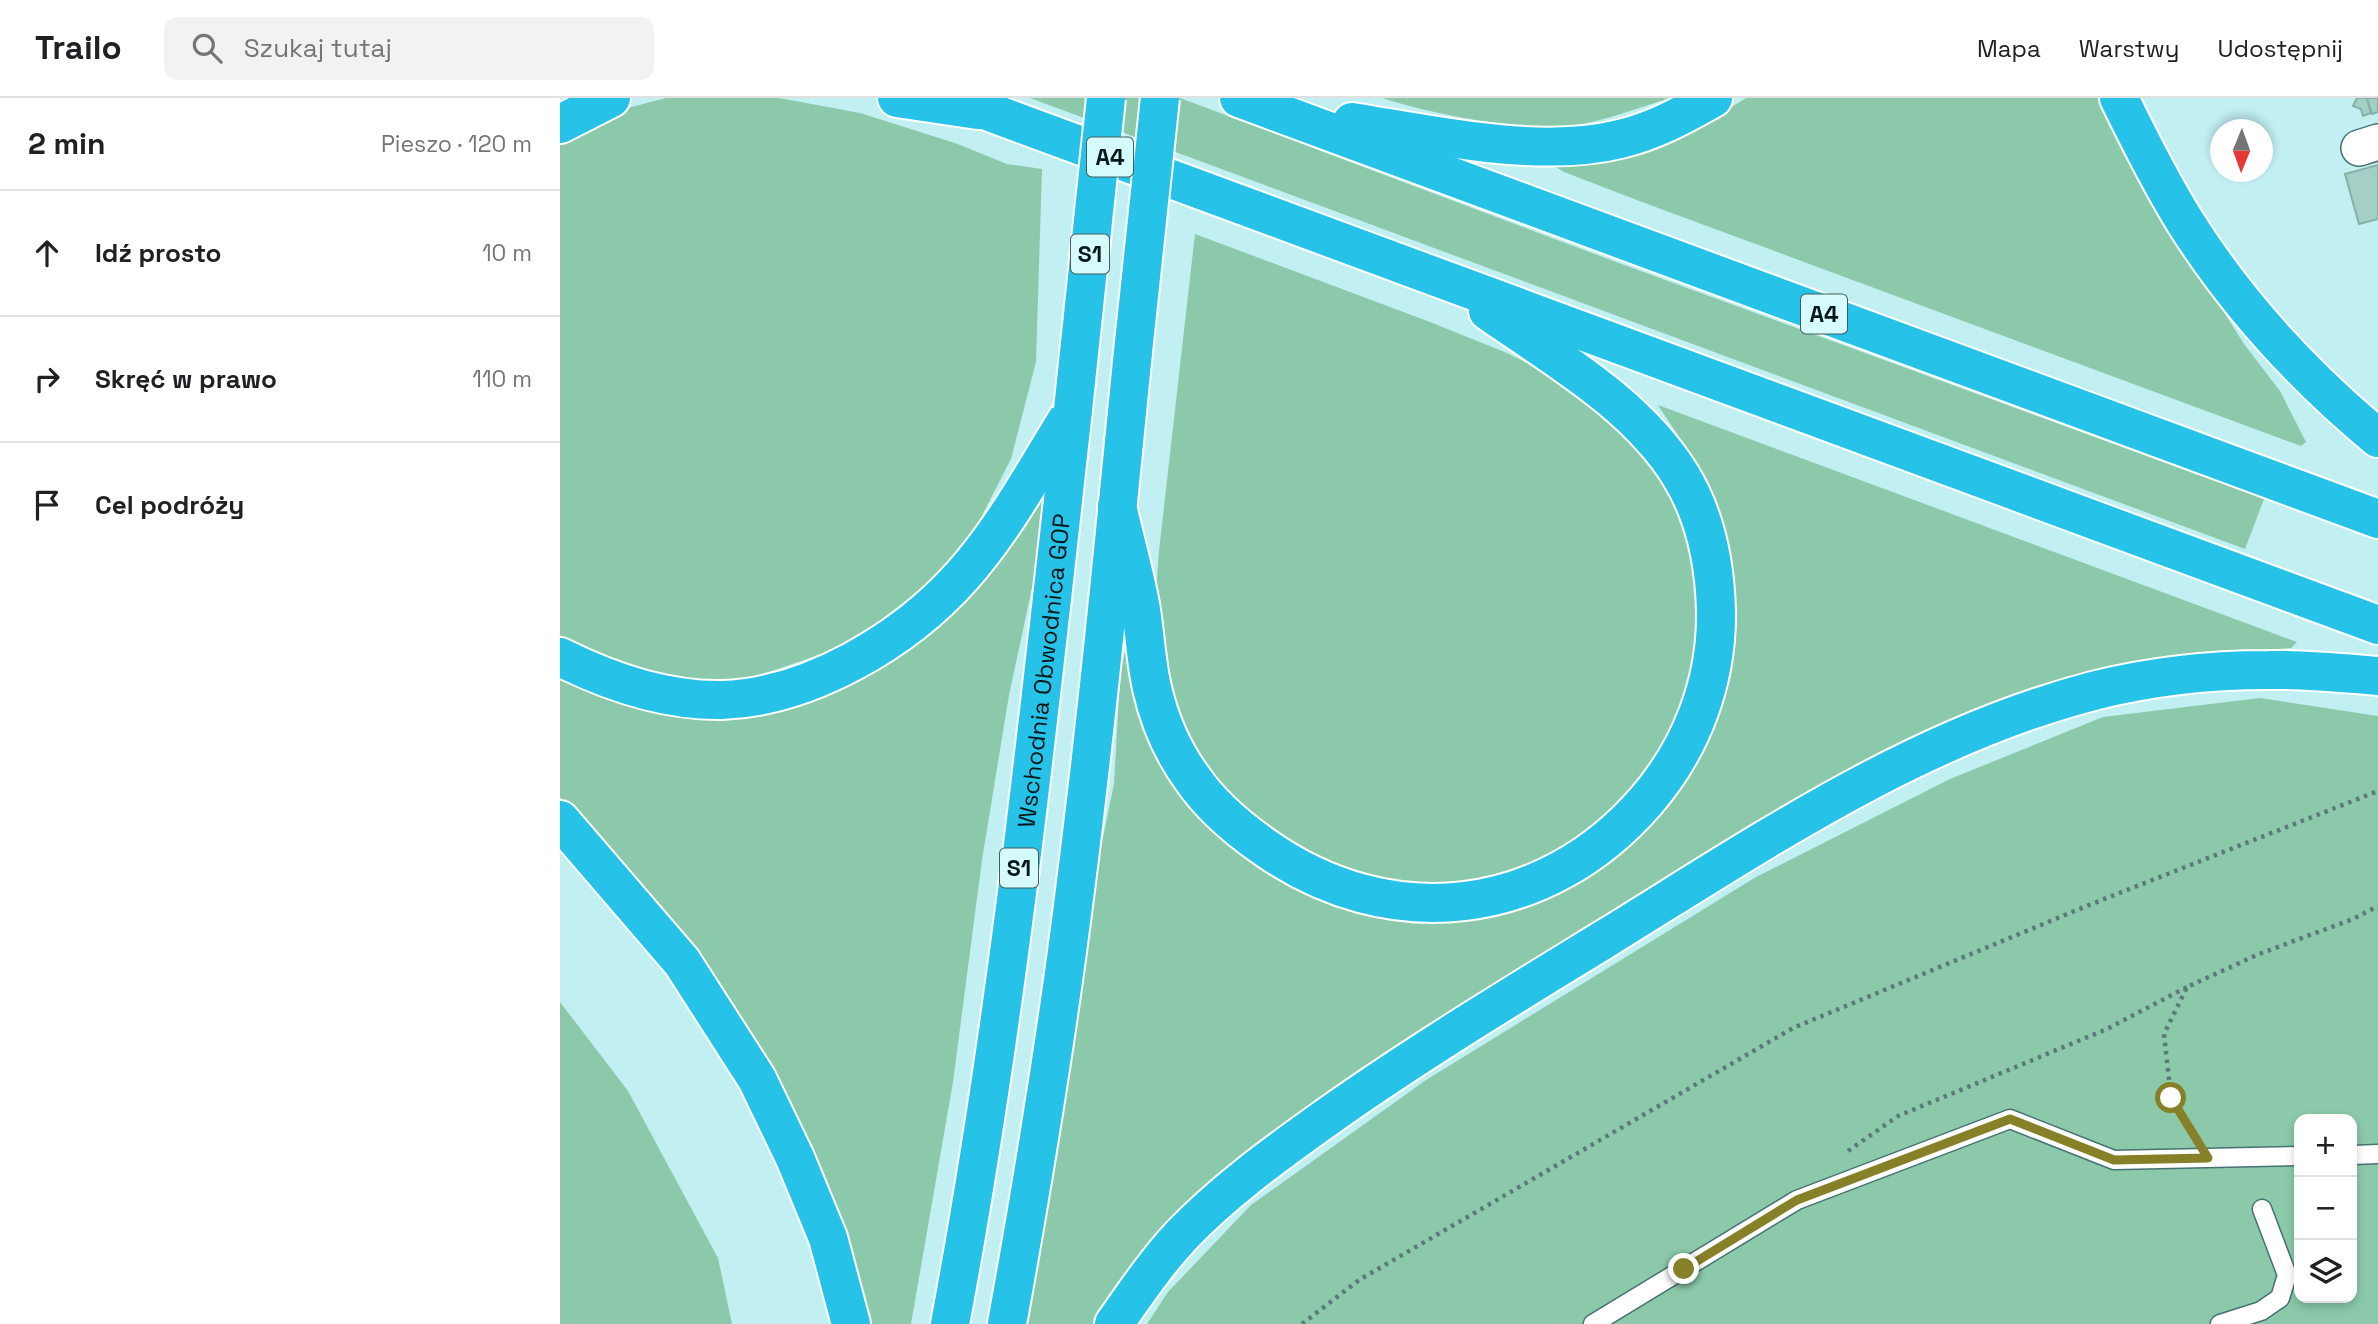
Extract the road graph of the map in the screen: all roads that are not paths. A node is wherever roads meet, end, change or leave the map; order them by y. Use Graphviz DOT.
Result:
graph roads {
  1 [pos="611,98"];
  2 [pos="897,98"];
  3 [pos="952,98"];
  4 [pos="1106,98"];
  5 [pos="1160,98"];
  6 [pos="1713,98"];
  7 [pos="2119,98"];
  8 [pos="1254,104"];
  9 [pos="989,112"];
  10 [pos="560,124"];
  11 [pos="1447,281"];
  12 [pos="1073,410"];
  13 [pos="2378,438"];
  14 [pos="1118,506"];
  15 [pos="2378,519"];
  16 [pos="2378,625"];
  17 [pos="560,657"];
  18 [pos="2378,676"];
  19 [pos="560,820"];
  20 [pos="2378,1154"];
  21 [pos="2357,1155"];
  22 [pos="2294,1156"];
  23 [pos="2262,1209"];
  24 [pos="851,1324"];
  25 [pos="950,1324"];
  26 [pos="1007,1324"];
  27 [pos="1114,1324"];
  28 [pos="1593,1324"];
  29 [pos="2220,1324"];
  1 -- 10 [label="highway"];
  2 -- 9 [label="highway"];
  3 -- 9 [label="highway, A4"];
  4 -- 12 [label="highway, Wschodnia Obwodnica GOP / S1, bridge"];
  5 -- 14 [label="highway, S1, bridge"];
  6 -- 8 [label="highway"];
  7 -- 13 [label="highway"];
  8 -- 15 [label="highway, A4"];
  9 -- 11 [label="highway, A4"];
  11 -- 14 [label="highway"];
  11 -- 16 [label="highway, A4"];
  12 -- 17 [label="highway"];
  12 -- 25 [label="highway, Wschodnia Obwodnica GOP / S1"];
  14 -- 26 [label="highway, S1"];
  18 -- 27 [label="highway"];
  19 -- 24 [label="highway"];
  20 -- 21 [label="lane"];
  22 -- 28 [label="lane"];
  23 -- 29 [label="lane"];
}
